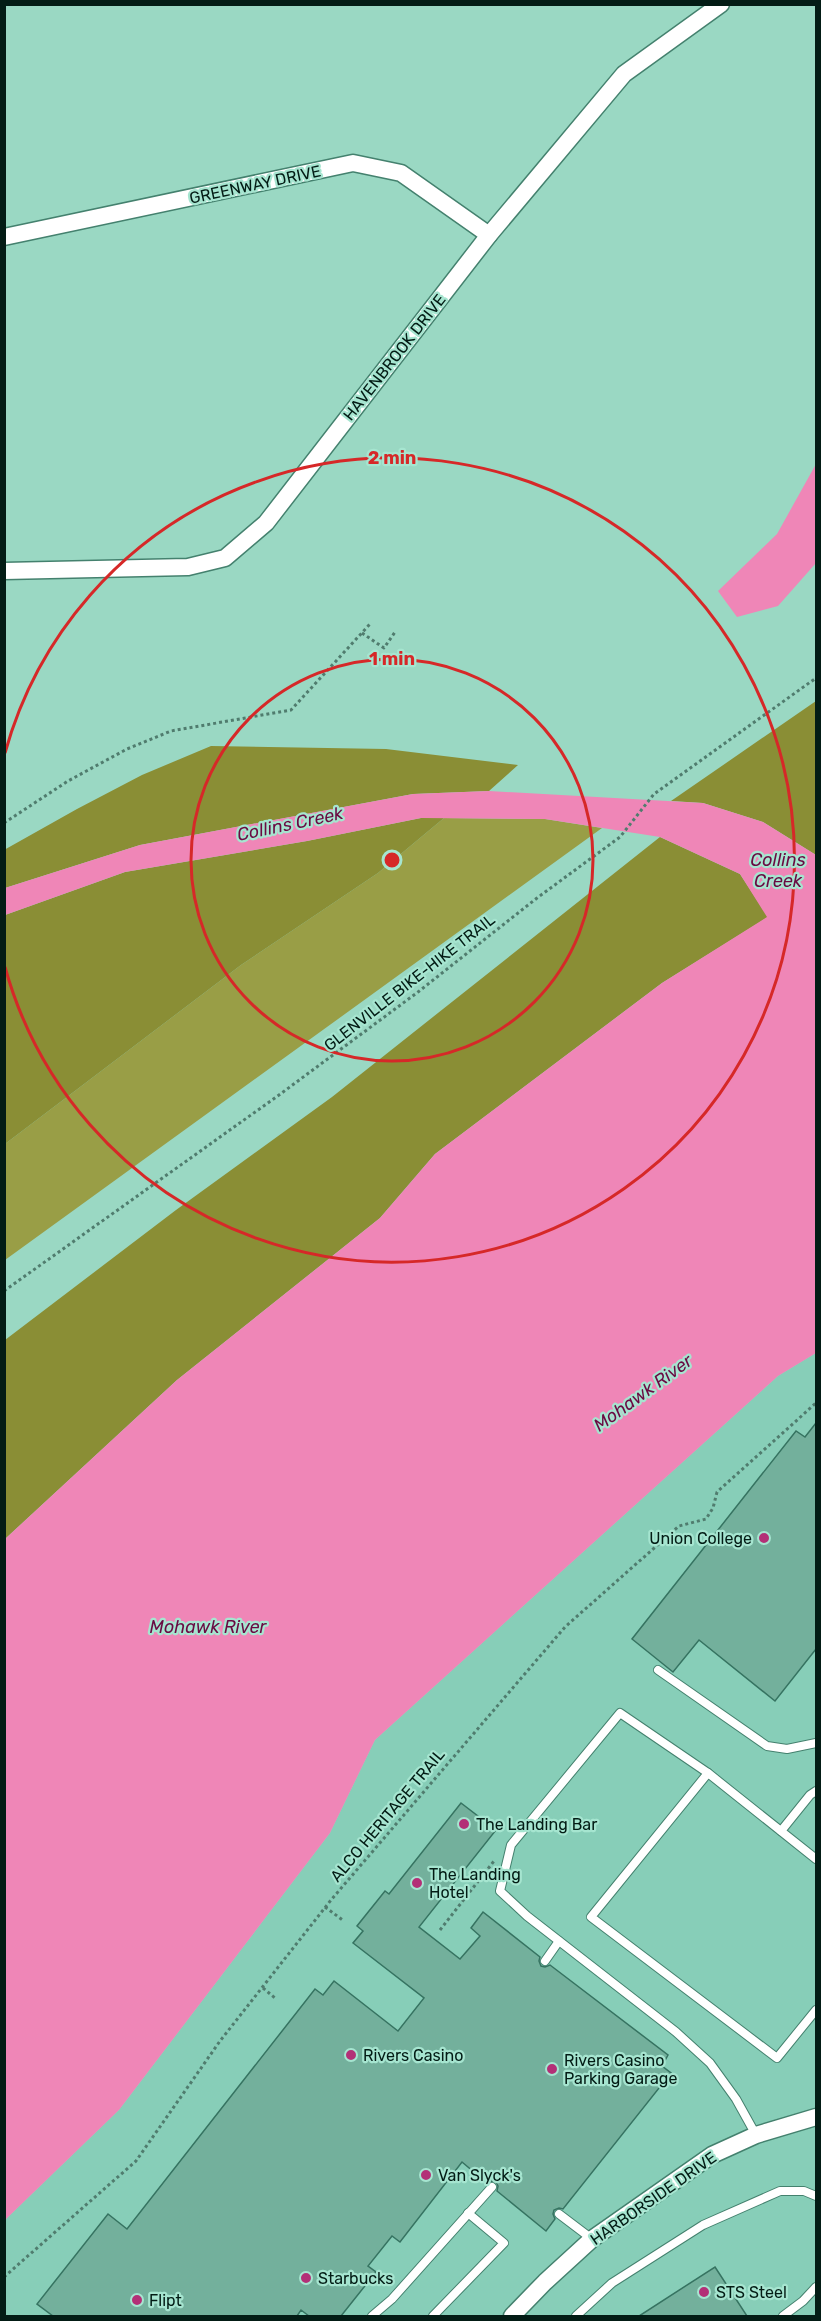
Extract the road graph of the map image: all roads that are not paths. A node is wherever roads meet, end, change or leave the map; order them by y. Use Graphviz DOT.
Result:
graph roads {
  1 [pos="721,4"];
  2 [pos="489,235"];
  3 [pos="4,237"];
  4 [pos="4,571"];
  5 [pos="658,1670"];
  6 [pos="816,1743"];
  7 [pos="708,1773"];
  8 [pos="816,1791"];
  9 [pos="781,1832"];
  10 [pos="816,1859"];
  11 [pos="559,1941"];
  12 [pos="545,1961"];
  13 [pos="816,2010"];
  14 [pos="816,2117"];
  15 [pos="756,2134"];
  16 [pos="492,2187"];
  17 [pos="816,2196"];
  18 [pos="468,2213"];
  19 [pos="559,2214"];
  20 [pos="592,2240"];
  21 [pos="816,2287"];
  22 [pos="372,2316"];
  23 [pos="434,2316"];
  24 [pos="513,2316"];
  25 [pos="576,2316"];
  26 [pos="783,2316"];
  1 -- 2 [label="street, HAVENBROOK DRIVE"];
  2 -- 3 [label="street, GREENWAY DRIVE"];
  2 -- 4 [label="street, HAVENBROOK DRIVE"];
  5 -- 6 [label="lane"];
  7 -- 9 [label="lane"];
  7 -- 11 [label="lane"];
  7 -- 13 [label="lane"];
  8 -- 9 [label="lane"];
  9 -- 10 [label="lane"];
  11 -- 12 [label="lane"];
  11 -- 15 [label="lane"];
  14 -- 15 [label="street, HARBORSIDE DRIVE"];
  15 -- 20 [label="street, HARBORSIDE DRIVE"];
  16 -- 18 [label="lane"];
  17 -- 25 [label="lane"];
  18 -- 22 [label="lane"];
  18 -- 23 [label="lane"];
  19 -- 20 [label="lane"];
  20 -- 24 [label="street, HARBORSIDE DRIVE"];
  21 -- 26 [label="lane"];
}
